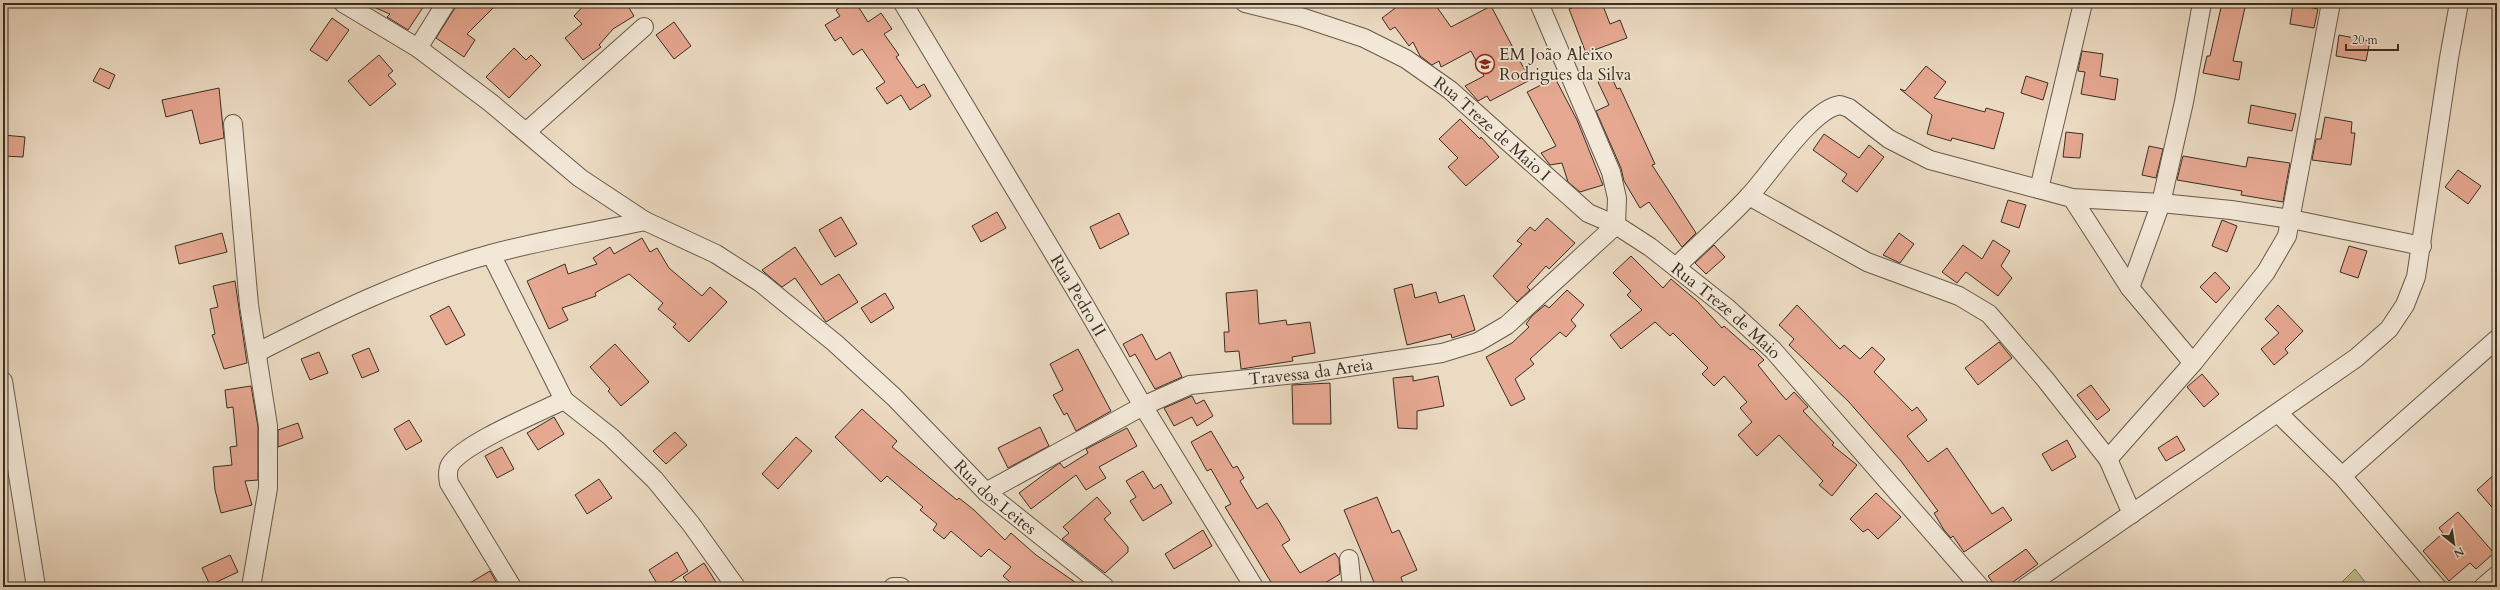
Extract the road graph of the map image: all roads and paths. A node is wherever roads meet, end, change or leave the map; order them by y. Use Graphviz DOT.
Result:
graph roads {
  1 [pos="343,3"];
  2 [pos="446,3"];
  3 [pos="903,3"];
  4 [pos="1246,3"];
  5 [pos="1539,3"];
  6 [pos="2083,3"];
  7 [pos="2202,3"];
  8 [pos="2331,3"];
  9 [pos="2459,3"];
  10 [pos="644,27"];
  11 [pos="418,48"];
  12 [pos="233,124"];
  13 [pos="526,132"];
  14 [pos="2039,189"];
  15 [pos="1749,196"];
  16 [pos="2072,198"];
  17 [pos="2161,202"];
  18 [pos="2291,219"];
  19 [pos="645,221"];
  20 [pos="1616,225"];
  21 [pos="2422,246"];
  22 [pos="491,254"];
  23 [pos="1676,267"];
  24 [pos="2130,288"];
  25 [pos="2497,339"];
  26 [pos="258,352"];
  27 [pos="2193,363"];
  28 [pos="3,381"];
  29 [pos="564,400"];
  30 [pos="1142,406"];
  31 [pos="2278,413"];
  32 [pos="2108,459"];
  33 [pos="2342,476"];
  34 [pos="986,492"];
  35 [pos="2132,514"];
  36 [pos="1349,559"];
  37 [pos="2497,575"];
  38 [pos="36,587"];
  39 [pos="251,587"];
  40 [pos="512,587"];
  41 [pos="736,587"];
  42 [pos="892,587"];
  43 [pos="901,587"];
  44 [pos="1105,587"];
  45 [pos="1254,587"];
  46 [pos="1352,587"];
  47 [pos="1980,587"];
  48 [pos="2026,587"];
  49 [pos="2437,587"];
  50 [pos="2483,587"];
  1 -- 11 [label="street"];
  2 -- 11 [label="street"];
  3 -- 30 [label="street, Rua Pedro II"];
  4 -- 20 [label="street, Rua Treze de Maio I"];
  5 -- 20 [label="street"];
  6 -- 14 [label="street"];
  7 -- 17 [label="street"];
  8 -- 18 [label="street"];
  9 -- 21 [label="street"];
  10 -- 13 [label="street"];
  11 -- 13 [label="street, Rua dos Leites"];
  12 -- 26 [label="street"];
  13 -- 19 [label="street, Rua dos Leites"];
  14 -- 15 [label="street"];
  14 -- 16 [label="street"];
  15 -- 23 [label="street"];
  15 -- 32 [label="street"];
  16 -- 17 [label="street"];
  16 -- 24 [label="street"];
  17 -- 18 [label="street"];
  17 -- 24 [label="street"];
  18 -- 21 [label="street"];
  18 -- 27 [label="street"];
  19 -- 22 [label="street"];
  19 -- 34 [label="street, Rua dos Leites"];
  20 -- 23 [label="street, Rua Treze de Maio"];
  20 -- 30 [label="street, Travessa da Areia"];
  21 -- 31 [label="street"];
  22 -- 26 [label="street"];
  22 -- 29 [label="street"];
  23 -- 47 [label="street, Rua Treze de Maio"];
  24 -- 27 [label="street"];
  25 -- 33 [label="street"];
  26 -- 39 [label="street"];
  27 -- 32 [label="street"];
  28 -- 38 [label="street"];
  29 -- 40 [label="street"];
  29 -- 41 [label="street"];
  30 -- 34 [label="street, Travessa da Areia"];
  30 -- 45 [label="street, Rua Pedro II"];
  31 -- 33 [label="street"];
  31 -- 35 [label="street"];
  32 -- 35 [label="street"];
  33 -- 49 [label="street"];
  34 -- 44 [label="street, Rua dos Leites"];
  35 -- 48 [label="street"];
  36 -- 46 [label="street"];
  37 -- 50 [label="street"];
  42 -- 43 [label="street"];
}
